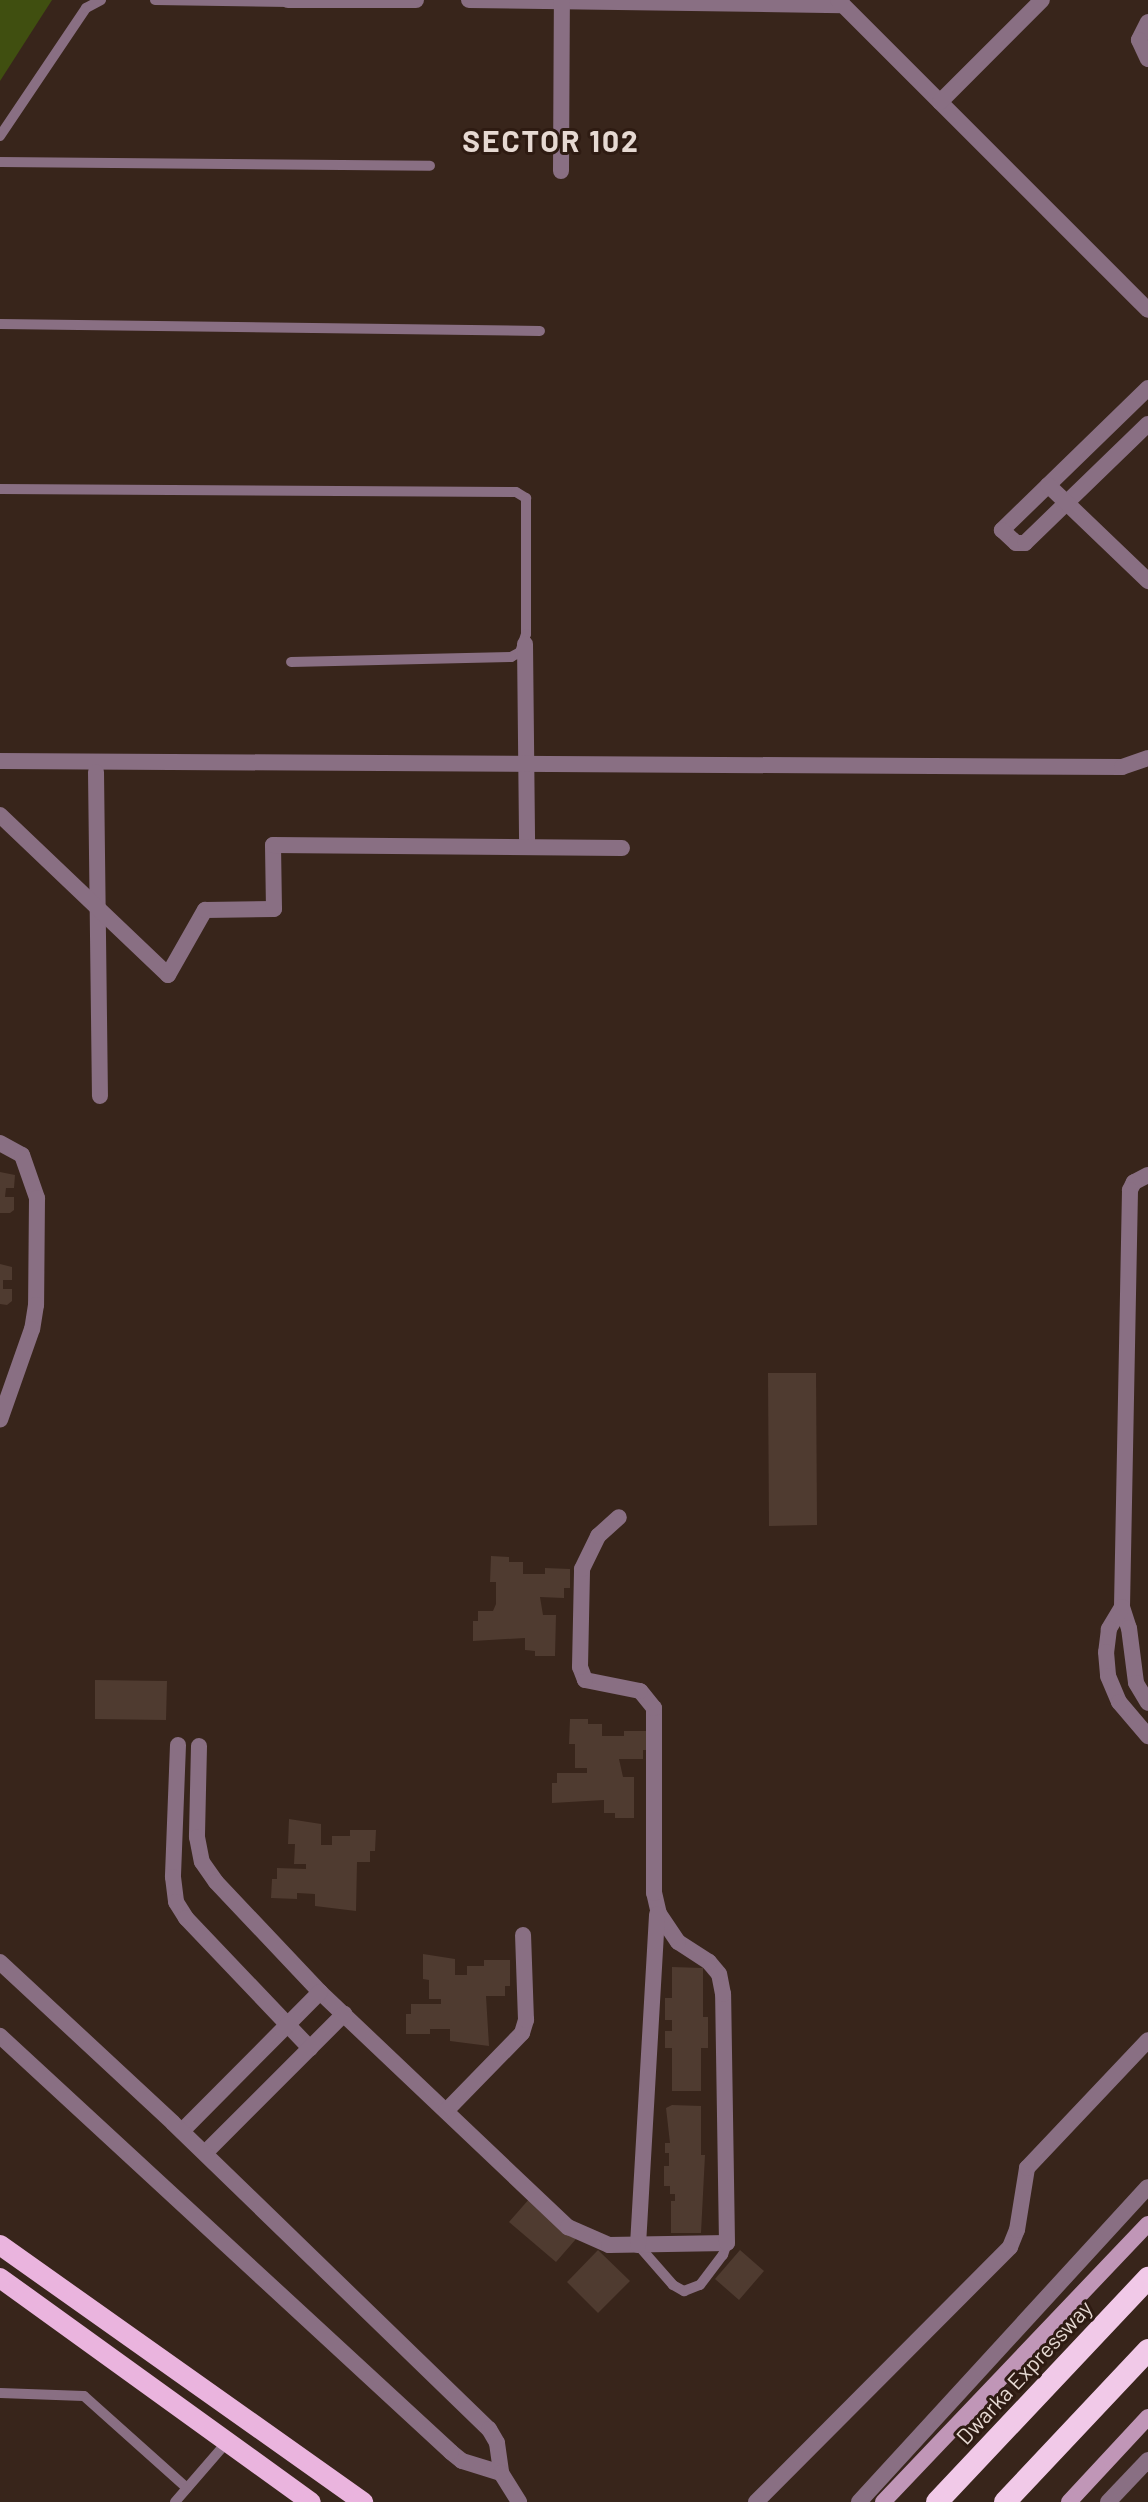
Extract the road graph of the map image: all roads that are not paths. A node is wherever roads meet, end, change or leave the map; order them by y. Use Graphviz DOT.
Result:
graph roads {
  1 [pos="101,0"];
  2 [pos="155,0"];
  3 [pos="416,0"];
  4 [pos="469,0"];
  5 [pos="1042,0"];
  6 [pos="289,1"];
  7 [pos="562,1"];
  8 [pos="710,2"];
  9 [pos="841,3"];
  10 [pos="1148,22"];
  11 [pos="1148,59"];
  12 [pos="940,102"];
  13 [pos="0,136"];
  14 [pos="0,162"];
  15 [pos="430,166"];
  16 [pos="561,171"];
  17 [pos="1148,310"];
  18 [pos="0,324"];
  19 [pos="540,331"];
  20 [pos="1148,388"];
  21 [pos="1148,424"];
  22 [pos="1048,485"];
  23 [pos="0,489"];
  24 [pos="1067,502"];
  25 [pos="1148,581"];
  26 [pos="525,644"];
  27 [pos="291,662"];
  28 [pos="1148,758"];
  29 [pos="0,761"];
  30 [pos="526,764"];
  31 [pos="96,772"];
  32 [pos="0,815"];
  33 [pos="527,847"];
  34 [pos="622,848"];
  35 [pos="97,908"];
  36 [pos="100,1096"];
  37 [pos="0,1143"];
  38 [pos="1148,1175"];
  39 [pos="0,1420"];
  40 [pos="619,1517"];
  41 [pos="1122,1607"];
  42 [pos="1148,1703"];
  43 [pos="1148,1736"];
  44 [pos="178,1745"];
  45 [pos="199,1746"];
  46 [pos="657,1907"];
  47 [pos="523,1935"];
  48 [pos="0,1962"];
  49 [pos="320,1992"];
  50 [pos="344,2014"];
  51 [pos="288,2024"];
  52 [pos="0,2036"];
  53 [pos="1148,2040"];
  54 [pos="310,2048"];
  55 [pos="446,2111"];
  56 [pos="182,2131"];
  57 [pos="205,2153"];
  58 [pos="1148,2187"];
  59 [pos="1148,2224"];
  60 [pos="727,2243"];
  61 [pos="0,2245"];
  62 [pos="638,2245"];
  63 [pos="0,2278"];
  64 [pos="1148,2278"];
  65 [pos="1148,2350"];
  66 [pos="0,2393"];
  67 [pos="1148,2417"];
  68 [pos="227,2442"];
  69 [pos="1148,2460"];
  70 [pos="501,2473"];
  71 [pos="187,2488"];
  72 [pos="175,2502"];
  73 [pos="311,2502"];
  74 [pos="363,2502"];
  75 [pos="519,2502"];
  76 [pos="756,2502"];
  77 [pos="859,2502"];
  78 [pos="883,2502"];
  79 [pos="937,2502"];
  80 [pos="1005,2502"];
  81 [pos="1069,2502"];
  82 [pos="1108,2502"];
  1 -- 13 [label="lane"];
  2 -- 6 [label="lane"];
  3 -- 6 [label="street"];
  4 -- 7 [label="street"];
  5 -- 12 [label="street"];
  7 -- 8 [label="street"];
  7 -- 16 [label="street"];
  8 -- 9 [label="street"];
  9 -- 12 [label="street"];
  10 -- 11 [label="street"];
  12 -- 17 [label="street"];
  14 -- 15 [label="lane"];
  18 -- 19 [label="lane"];
  20 -- 22 [label="street"];
  21 -- 24 [label="street"];
  22 -- 24 [label="street"];
  22 -- 24 [label="street"];
  23 -- 26 [label="lane"];
  24 -- 25 [label="street"];
  26 -- 27 [label="lane"];
  26 -- 30 [label="street"];
  28 -- 30 [label="street"];
  29 -- 30 [label="street"];
  30 -- 33 [label="street"];
  31 -- 35 [label="street"];
  32 -- 35 [label="street"];
  33 -- 34 [label="street"];
  33 -- 35 [label="street"];
  35 -- 36 [label="street"];
  37 -- 39 [label="street"];
  38 -- 41 [label="street"];
  40 -- 46 [label="street"];
  41 -- 42 [label="street"];
  41 -- 43 [label="street"];
  44 -- 51 [label="street"];
  45 -- 49 [label="street"];
  46 -- 60 [label="street"];
  46 -- 62 [label="street"];
  47 -- 55 [label="street"];
  48 -- 56 [label="street"];
  49 -- 50 [label="street"];
  49 -- 51 [label="street"];
  50 -- 54 [label="street"];
  50 -- 55 [label="street"];
  51 -- 54 [label="street"];
  51 -- 56 [label="street"];
  52 -- 70 [label="street"];
  53 -- 76 [label="street"];
  54 -- 57 [label="street"];
  55 -- 62 [label="street"];
  56 -- 57 [label="street"];
  57 -- 70 [label="street"];
  58 -- 77 [label="street"];
  59 -- 78 [label="main road"];
  60 -- 62 [label="street"];
  60 -- 62 [label="lane"];
  61 -- 74 [label="main road"];
  63 -- 68 [label="main road"];
  64 -- 79 [label="highway, Dwarka Expressway"];
  65 -- 80 [label="highway"];
  66 -- 71 [label="lane"];
  67 -- 81 [label="main road"];
  68 -- 71 [label="lane"];
  68 -- 73 [label="main road"];
  69 -- 82 [label="street"];
  70 -- 75 [label="street"];
  71 -- 72 [label="lane"];
}
